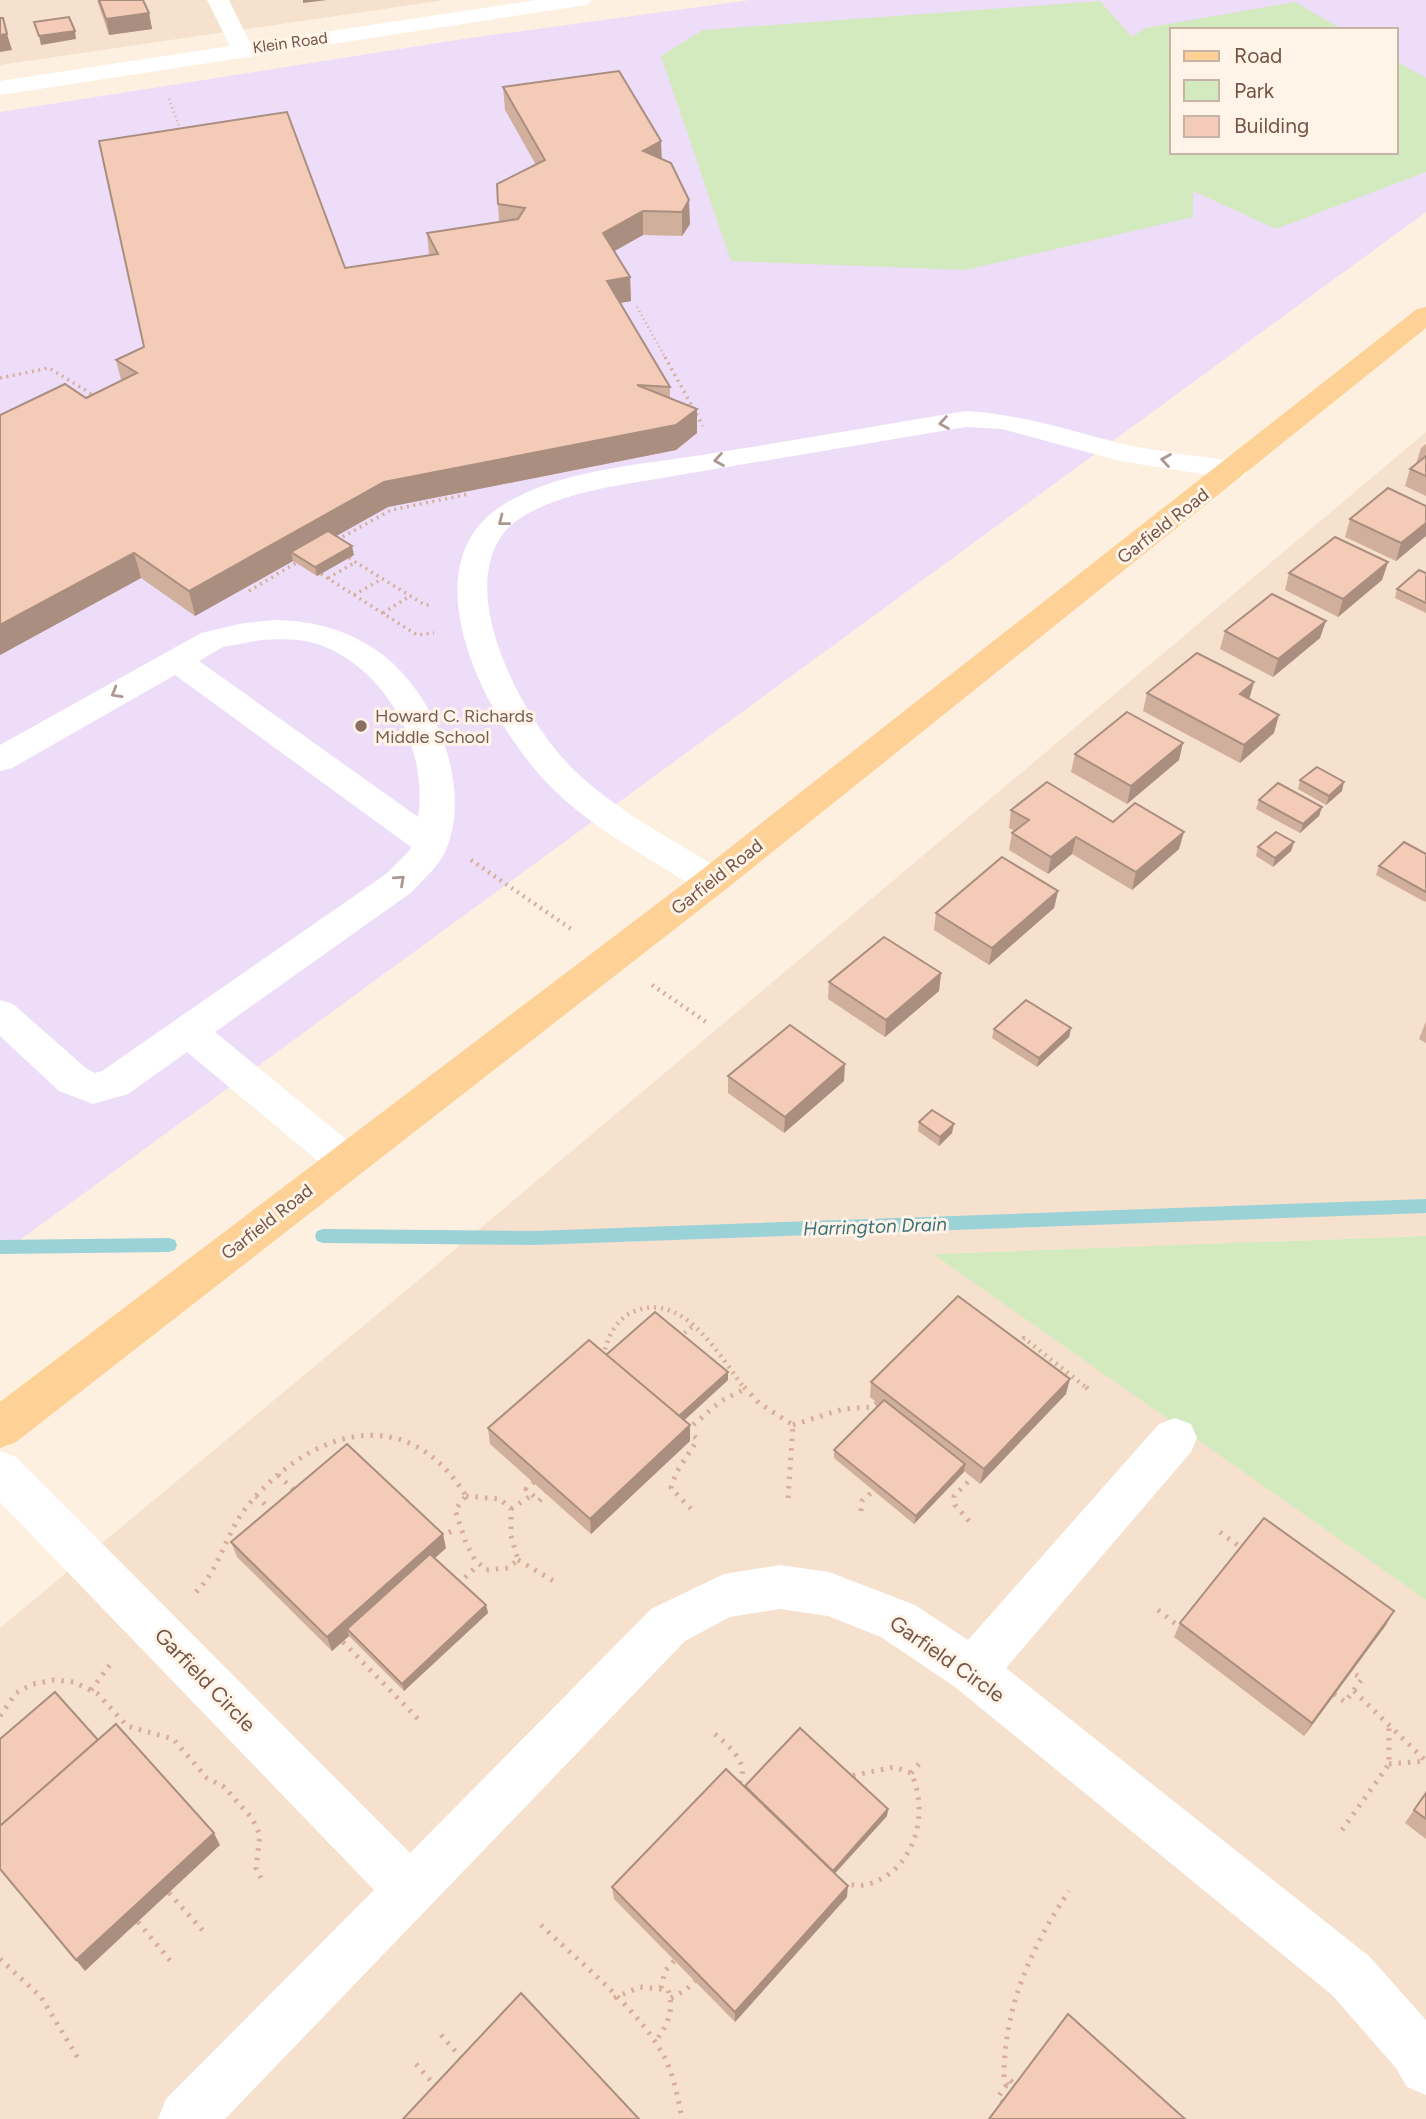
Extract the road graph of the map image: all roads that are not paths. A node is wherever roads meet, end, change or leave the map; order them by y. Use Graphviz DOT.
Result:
graph roads {
  1 [pos="218,0"];
  2 [pos="580,0"];
  3 [pos="242,50"];
  4 [pos="0,88"];
  5 [pos="1426,315"];
  6 [pos="1234,470"];
  7 [pos="175,659"];
  8 [pos="0,760"];
  9 [pos="429,843"];
  10 [pos="712,881"];
  11 [pos="0,1014"];
  12 [pos="188,1031"];
  13 [pos="345,1161"];
  14 [pos="0,1429"];
  15 [pos="1175,1438"];
  16 [pos="0,1471"];
  17 [pos="971,1671"];
  18 [pos="409,1889"];
  19 [pos="1426,2068"];
  20 [pos="186,2119"];
  1 -- 3 [label="street"];
  2 -- 3 [label="street, Klein Road"];
  3 -- 4 [label="street, Klein Road"];
  5 -- 6 [label="main road, Garfield Road"];
  6 -- 10 [label="main road, Garfield Road"];
  6 -- 10 [label="street, one-way"];
  7 -- 8 [label="street, one-way"];
  7 -- 9 [label="street"];
  7 -- 9 [label="street"];
  12 -- 9 [label="street, one-way"];
  10 -- 13 [label="main road, Garfield Road"];
  11 -- 12 [label="street"];
  12 -- 13 [label="street"];
  13 -- 14 [label="main road, Garfield Road"];
  15 -- 17 [label="street"];
  16 -- 18 [label="street, Garfield Circle"];
  17 -- 18 [label="street, Garfield Circle"];
  17 -- 19 [label="street, Garfield Circle"];
  18 -- 20 [label="street, Garfield Circle"];
}
